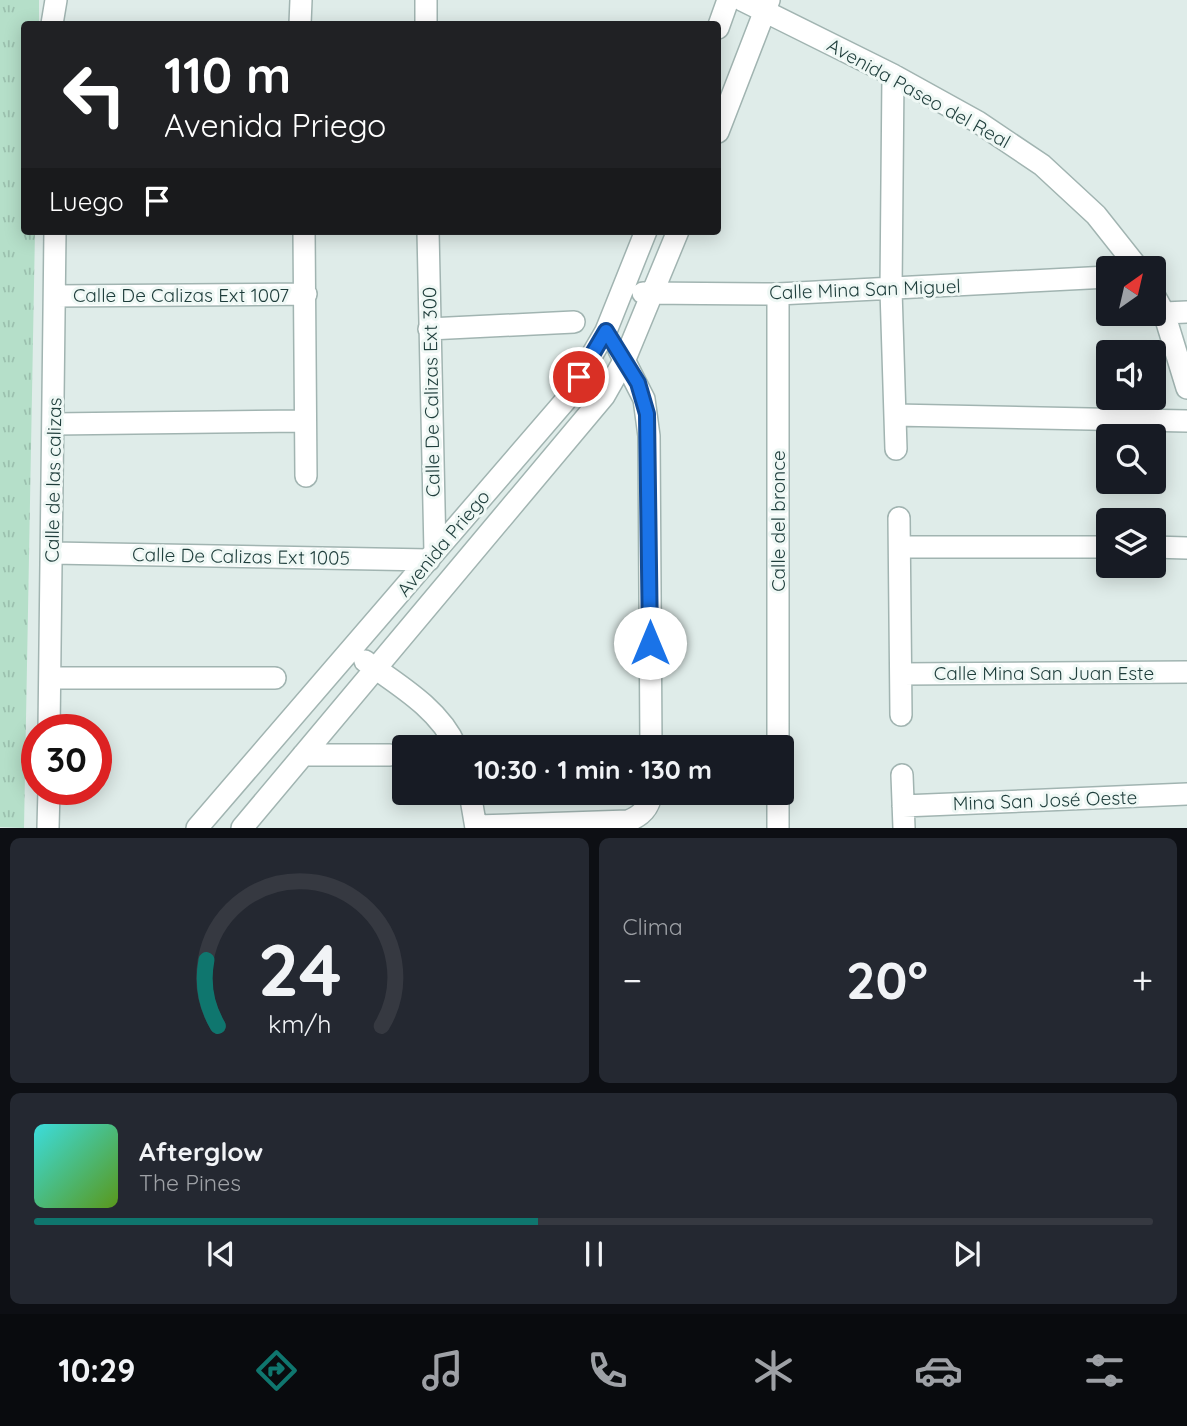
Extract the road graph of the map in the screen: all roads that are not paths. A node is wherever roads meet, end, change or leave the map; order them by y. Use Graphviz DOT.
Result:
graph roads {
  1 [pos="56,0"];
  2 [pos="301,0"];
  3 [pos="426,0"];
  4 [pos="728,0"];
  5 [pos="742,0"];
  6 [pos="767,5"];
  7 [pos="52,21"];
  8 [pos="300,21"];
  9 [pos="426,21"];
  10 [pos="720,21"];
  11 [pos="893,75"];
  12 [pos="721,124"];
  13 [pos="54,235"];
  14 [pos="304,235"];
  15 [pos="428,235"];
  16 [pos="645,235"];
  17 [pos="676,235"];
  18 [pos="1128,256"];
  19 [pos="1096,278"];
  20 [pos="891,290"];
  21 [pos="623,293"];
  22 [pos="306,294"];
  23 [pos="653,294"];
  24 [pos="778,294"];
  25 [pos="55,296"];
  26 [pos="1187,312"];
  27 [pos="1166,313"];
  28 [pos="1166,320"];
  29 [pos="574,322"];
  30 [pos="429,329"];
  31 [pos="606,331"];
  32 [pos="625,359"];
  33 [pos="1187,388"];
  34 [pos="895,415"];
  35 [pos="305,421"];
  36 [pos="1187,421"];
  37 [pos="54,424"];
  38 [pos="896,449"];
  39 [pos="306,476"];
  40 [pos="899,518"];
  41 [pos="900,547"];
  42 [pos="1096,547"];
  43 [pos="1166,547"];
  44 [pos="1187,548"];
  45 [pos="53,553"];
  46 [pos="432,556"];
  47 [pos="352,651"];
  48 [pos="376,669"];
  49 [pos="1187,672"];
  50 [pos="901,674"];
  51 [pos="50,678"];
  52 [pos="275,678"];
  53 [pos="49,714"];
  54 [pos="901,715"];
  55 [pos="450,735"];
  56 [pos="651,735"];
  57 [pos="778,735"];
  58 [pos="303,755"];
  59 [pos="390,755"];
  60 [pos="902,775"];
  61 [pos="1187,794"];
  62 [pos="49,805"];
  63 [pos="472,805"];
  64 [pos="648,805"];
  65 [pos="778,805"];
  66 [pos="903,806"];
  67 [pos="476,827"];
  68 [pos="48,828"];
  69 [pos="197,828"];
  70 [pos="242,828"];
  71 [pos="778,828"];
  72 [pos="904,828"];
  1 -- 7 [label="street"];
  2 -- 8 [label="street"];
  3 -- 9 [label="street"];
  4 -- 10 [label="street"];
  5 -- 6 [label="street, Avenida Paseo del Real"];
  6 -- 11 [label="street, Avenida Paseo del Real"];
  6 -- 12 [label="street"];
  11 -- 18 [label="street, Avenida Paseo del Real"];
  11 -- 20 [label="street"];
  13 -- 25 [label="street, Calle de las calizas"];
  14 -- 22 [label="street"];
  15 -- 30 [label="street, Calle De Calizas Ext 300"];
  16 -- 21 [label="street, Avenida Priego"];
  17 -- 23 [label="street, Avenida Priego"];
  19 -- 20 [label="street, Calle Mina San Miguel"];
  20 -- 24 [label="street, Calle Mina San Miguel"];
  20 -- 34 [label="street"];
  21 -- 23 [label="street, Calle Mina San Miguel"];
  21 -- 31 [label="street, Avenida Priego"];
  22 -- 25 [label="street, Calle De Calizas Ext 1007"];
  22 -- 35 [label="street"];
  23 -- 24 [label="street, Calle Mina San Miguel"];
  23 -- 32 [label="street, Avenida Priego"];
  24 -- 57 [label="street, Calle del bronce"];
  25 -- 37 [label="street, Calle de las calizas"];
  26 -- 27 [label="street"];
  28 -- 33 [label="street"];
  29 -- 30 [label="street"];
  30 -- 46 [label="street, Calle De Calizas Ext 300"];
  31 -- 32 [label="street"];
  31 -- 46 [label="street, Avenida Priego"];
  32 -- 48 [label="street, Avenida Priego"];
  32 -- 56 [label="street"];
  34 -- 36 [label="street"];
  34 -- 38 [label="street"];
  35 -- 37 [label="street"];
  35 -- 39 [label="street"];
  37 -- 45 [label="street, Calle de las calizas"];
  40 -- 41 [label="street"];
  41 -- 42 [label="street"];
  41 -- 50 [label="street"];
  43 -- 44 [label="street"];
  45 -- 46 [label="street, Calle De Calizas Ext 1005"];
  45 -- 51 [label="street, Calle de las calizas"];
  46 -- 47 [label="street, Avenida Priego"];
  47 -- 48 [label="street"];
  47 -- 69 [label="street, Avenida Priego"];
  48 -- 55 [label="street"];
  48 -- 58 [label="street, Avenida Priego"];
  49 -- 50 [label="street, Calle Mina San Juan Este"];
  50 -- 54 [label="street"];
  51 -- 52 [label="street"];
  51 -- 53 [label="street, Calle de las calizas"];
  58 -- 59 [label="street"];
  58 -- 70 [label="street, Avenida Priego"];
  60 -- 66 [label="street"];
  61 -- 66 [label="street, Mina San José Oeste"];
  62 -- 68 [label="street"];
  63 -- 67 [label="street"];
  64 -- 67 [label="street"];
  65 -- 71 [label="street"];
  66 -- 72 [label="street"];
}
